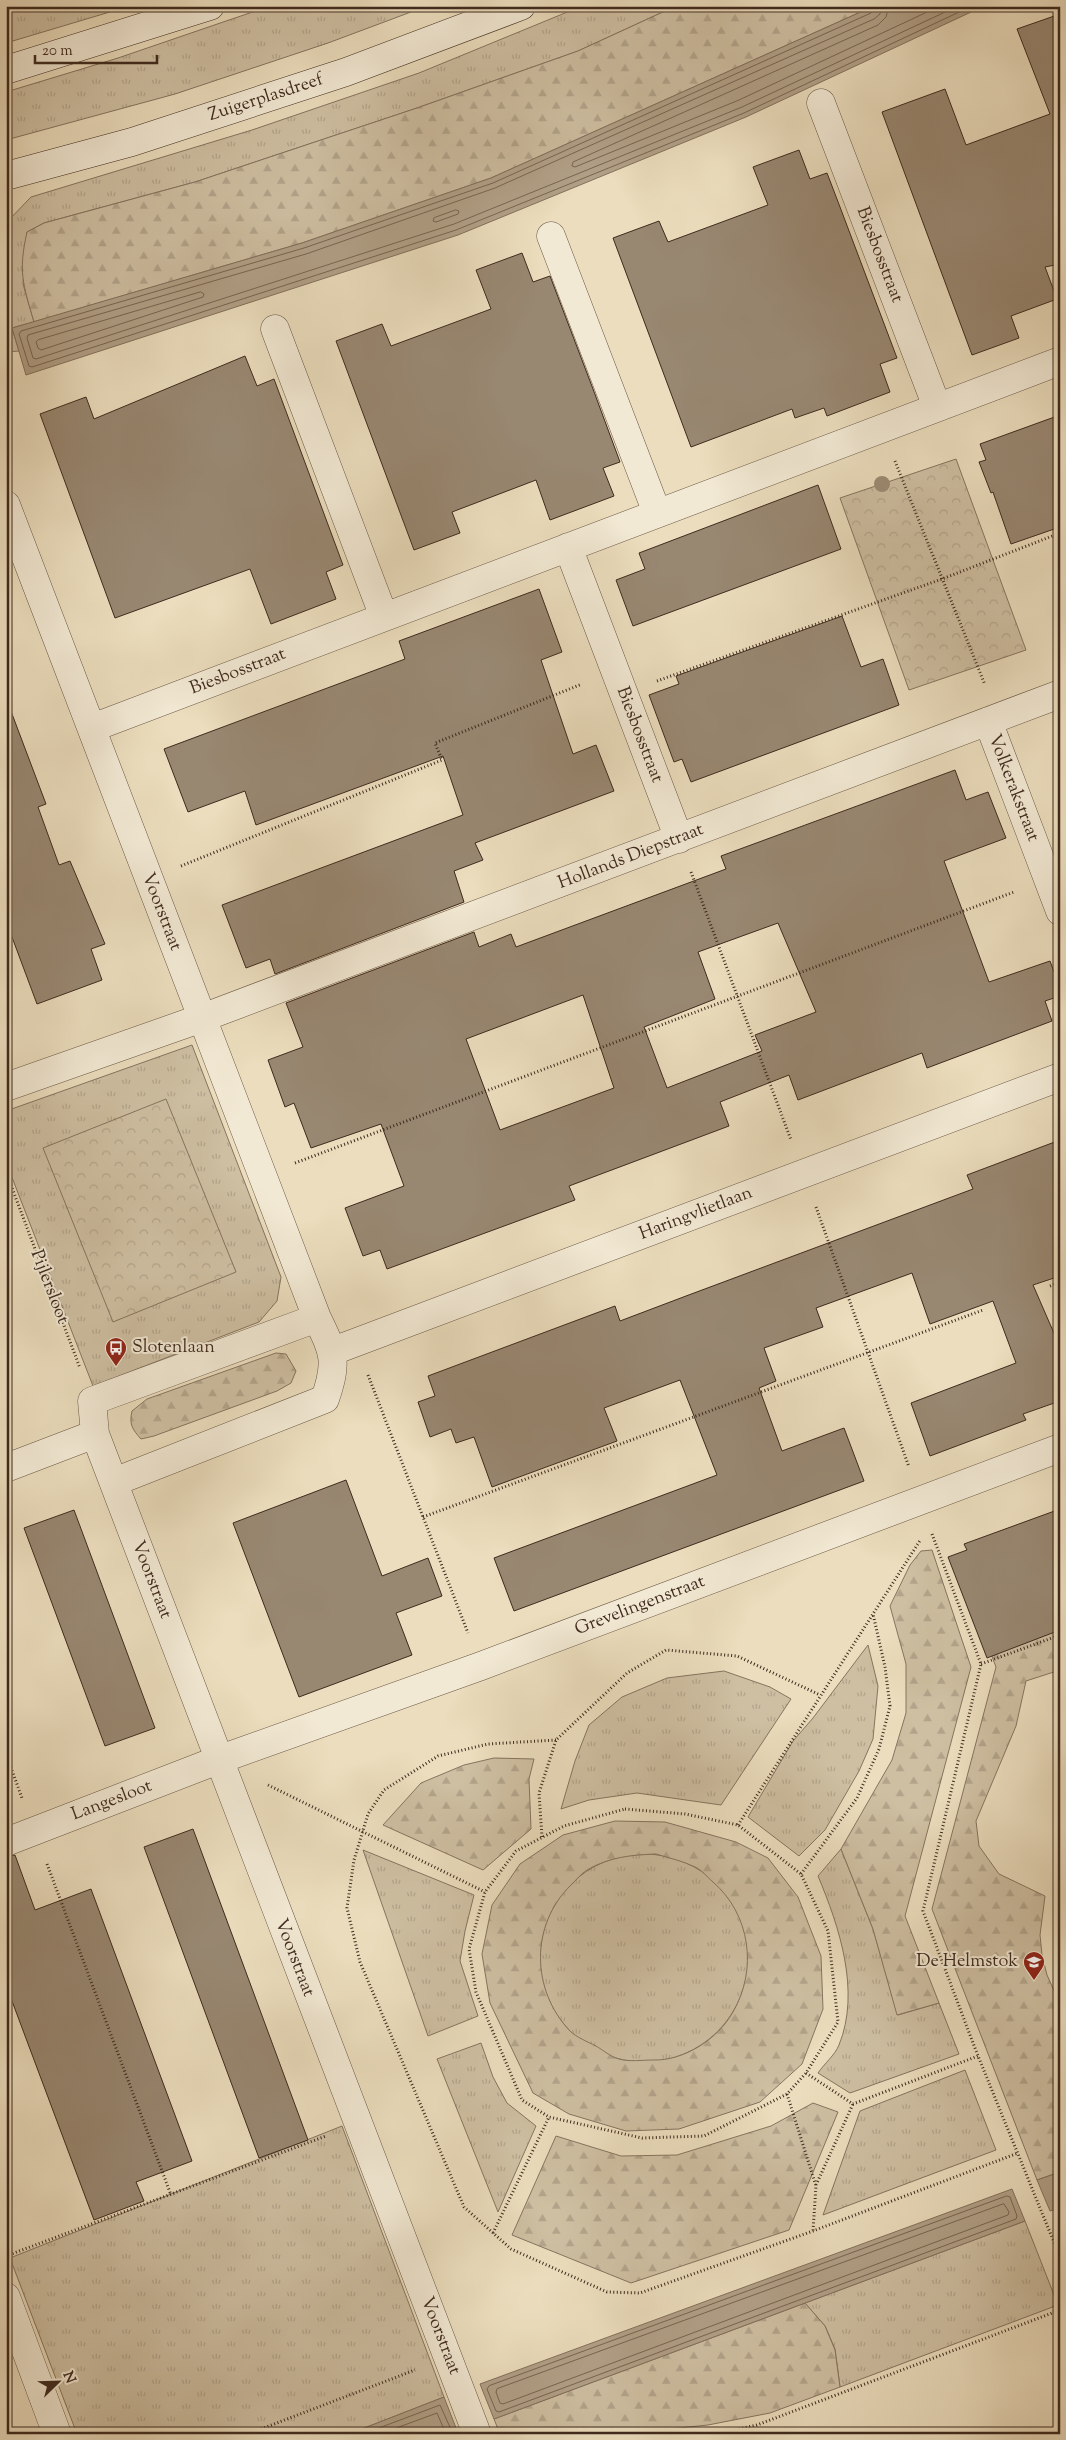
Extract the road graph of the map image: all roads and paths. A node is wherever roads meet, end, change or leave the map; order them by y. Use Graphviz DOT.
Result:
graph roads {
  1 [pos="210,6"];
  2 [pos="521,6"];
  3 [pos="6,70"];
  4 [pos="821,103"];
  5 [pos="6,176"];
  6 [pos="551,236"];
  7 [pos="275,329"];
  8 [pos="1060,361"];
  9 [pos="937,407"];
  10 [pos="882,428"];
  11 [pos="6,505"];
  12 [pos="657,513"];
  13 [pos="1060,533"];
  14 [pos="568,547"];
  15 [pos="942,579"];
  16 [pos="384,617"];
  17 [pos="619,682"];
  18 [pos="1060,694"];
  19 [pos="993,720"];
  20 [pos="92,728"];
  21 [pos="679,839"];
  22 [pos="149,879"];
  23 [pos="1048,880"];
  24 [pos="1060,911"];
  25 [pos="202,1018"];
  26 [pos="1060,1077"];
  27 [pos="6,1087"];
  28 [pos="6,1172"];
  29 [pos="264,1175"];
  30 [pos="1060,1282"];
  31 [pos="1050,1286"];
  32 [pos="984,1310"];
  33 [pos="317,1318"];
  34 [pos="344,1346"];
  35 [pos="92,1401"];
  36 [pos="95,1434"];
  37 [pos="1060,1448"];
  38 [pos="6,1468"];
  39 [pos="114,1482"];
  40 [pos="921,1500"];
  41 [pos="423,1517"];
  42 [pos="929,1526"];
  43 [pos="873,1614"];
  44 [pos="1060,1635"];
  45 [pos="980,1664"];
  46 [pos="480,1666"];
  47 [pos="820,1695"];
  48 [pos="556,1740"];
  49 [pos="6,1754"];
  50 [pos="218,1760"];
  51 [pos="738,1825"];
  52 [pos="363,1831"];
  53 [pos="35,1832"];
  54 [pos="542,1837"];
  55 [pos="6,1842"];
  56 [pos="801,1874"];
  57 [pos="485,1892"];
  58 [pos="978,2056"];
  59 [pos="806,2073"];
  60 [pos="787,2094"];
  61 [pos="853,2104"];
  62 [pos="549,2116"];
  63 [pos="358,2124"];
  64 [pos="1018,2153"];
  65 [pos="816,2186"];
  66 [pos="171,2195"];
  67 [pos="813,2231"];
  68 [pos="493,2233"];
  69 [pos="6,2256"];
  70 [pos="1060,2257"];
  71 [pos="6,2297"];
  72 [pos="1060,2310"];
  73 [pos="452,2369"];
  74 [pos="57,2434"];
  75 [pos="248,2434"];
  76 [pos="477,2434"];
  77 [pos="715,2434"];
  1 -- 3 [label="street"];
  2 -- 5 [label="street, Zuigerplasdreef"];
  4 -- 9 [label="street, Biesbosstraat"];
  6 -- 12 [label="street"];
  7 -- 16 [label="street"];
  8 -- 9 [label="street, Biesbosstraat"];
  9 -- 10 [label="street, Biesbosstraat"];
  10 -- 12 [label="street, Biesbosstraat"];
  10 -- 15 [label="path"];
  11 -- 20 [label="street, Voorstraat"];
  12 -- 14 [label="street, Biesbosstraat"];
  13 -- 15 [label="path"];
  14 -- 16 [label="street, Biesbosstraat"];
  14 -- 17 [label="street, Biesbosstraat"];
  15 -- 17 [label="path"];
  15 -- 19 [label="path"];
  16 -- 20 [label="street, Biesbosstraat"];
  17 -- 21 [label="street, Biesbosstraat"];
  17 -- 22 [label="path"];
  18 -- 19 [label="street, Hollands Diepstraat"];
  19 -- 21 [label="street, Hollands Diepstraat"];
  19 -- 23 [label="street, Volkerakstraat"];
  20 -- 22 [label="street, Voorstraat"];
  21 -- 25 [label="street, Hollands Diepstraat"];
  22 -- 25 [label="street, Voorstraat"];
  23 -- 24 [label="street, Volkerakstraat"];
  23 -- 29 [label="path"];
  25 -- 27 [label="street"];
  25 -- 29 [label="street, Voorstraat"];
  26 -- 34 [label="street, Haringvlietlaan"];
  28 -- 35 [label="path, Pijlersloot"];
  29 -- 33 [label="street, Voorstraat"];
  30 -- 31 [label="path"];
  32 -- 41 [label="path"];
  33 -- 34 [label="street, Voorstraat"];
  33 -- 35 [label="street"];
  34 -- 39 [label="street, Voorstraat"];
  34 -- 41 [label="path"];
  35 -- 36 [label="street, Voorstraat"];
  36 -- 38 [label="street"];
  36 -- 39 [label="street, Voorstraat"];
  37 -- 40 [label="street, Grevelingenstraat"];
  39 -- 50 [label="street, Voorstraat"];
  40 -- 42 [label="path"];
  40 -- 46 [label="street, Grevelingenstraat"];
  41 -- 46 [label="path"];
  42 -- 43 [label="path"];
  42 -- 45 [label="path"];
  43 -- 47 [label="path"];
  43 -- 56 [label="path"];
  44 -- 45 [label="path"];
  45 -- 58 [label="path"];
  46 -- 50 [label="street, Grevelingenstraat"];
  47 -- 48 [label="path"];
  47 -- 51 [label="path"];
  48 -- 52 [label="path"];
  48 -- 54 [label="path"];
  49 -- 53 [label="path"];
  50 -- 52 [label="path"];
  50 -- 53 [label="street, Langesloot"];
  50 -- 63 [label="street, Voorstraat"];
  51 -- 54 [label="path"];
  51 -- 56 [label="path"];
  52 -- 57 [label="path"];
  52 -- 68 [label="path"];
  53 -- 55 [label="street, Langesloot"];
  53 -- 66 [label="path"];
  54 -- 57 [label="path"];
  56 -- 59 [label="path"];
  57 -- 62 [label="path"];
  58 -- 61 [label="path"];
  58 -- 64 [label="path"];
  59 -- 60 [label="path"];
  59 -- 61 [label="path"];
  60 -- 62 [label="path"];
  60 -- 65 [label="path"];
  61 -- 65 [label="path"];
  62 -- 68 [label="path"];
  63 -- 66 [label="path"];
  63 -- 73 [label="street, Voorstraat"];
  64 -- 67 [label="path"];
  64 -- 70 [label="path"];
  65 -- 67 [label="path"];
  66 -- 69 [label="path"];
  67 -- 68 [label="path"];
  71 -- 74 [label="street"];
  72 -- 77 [label="path"];
  73 -- 75 [label="path"];
  73 -- 76 [label="street, Voorstraat"];
}
